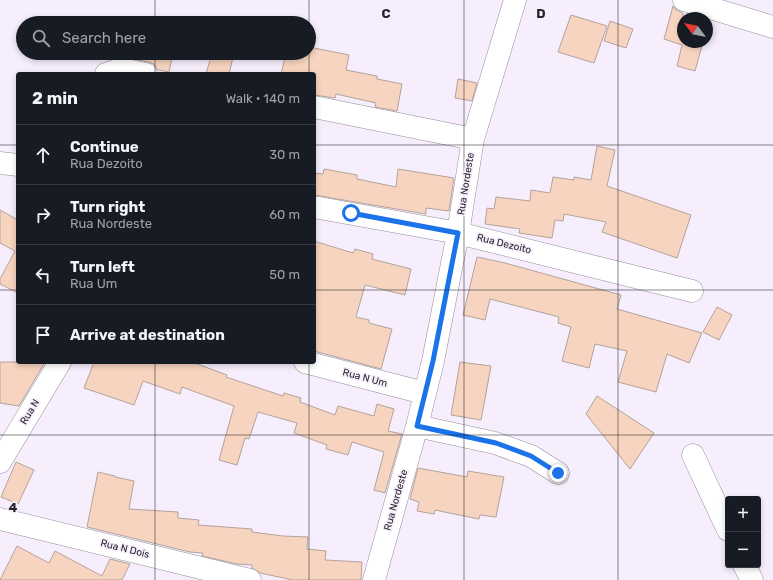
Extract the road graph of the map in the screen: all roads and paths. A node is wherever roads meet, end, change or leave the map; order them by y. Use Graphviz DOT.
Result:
graph roads {
  1 [pos="515,0"];
  2 [pos="684,0"];
  3 [pos="773,27"];
  4 [pos="112,72"];
  5 [pos="136,72"];
  6 [pos="316,107"];
  7 [pos="473,139"];
  8 [pos="0,163"];
  9 [pos="16,165"];
  10 [pos="316,207"];
  11 [pos="458,233"];
  12 [pos="692,291"];
  13 [pos="59,364"];
  14 [pos="313,364"];
  15 [pos="424,393"];
  16 [pos="417,426"];
  17 [pos="693,455"];
  18 [pos="0,462"];
  19 [pos="558,473"];
  20 [pos="0,519"];
  21 [pos="725,524"];
  22 [pos="746,568"];
  23 [pos="250,580"];
  24 [pos="374,580"];
  25 [pos="752,580"];
  1 -- 7 [label="street, Rua Nordeste"];
  2 -- 3 [label="street"];
  4 -- 5 [label="street"];
  6 -- 7 [label="street"];
  7 -- 11 [label="street, Rua Nordeste"];
  8 -- 9 [label="street"];
  10 -- 11 [label="street, Rua Dezoito"];
  11 -- 12 [label="street, Rua Dezoito"];
  11 -- 15 [label="street, Rua Nordeste"];
  13 -- 18 [label="street, Rua N"];
  14 -- 15 [label="street, Rua N Um"];
  15 -- 16 [label="street, Rua Nordeste"];
  16 -- 19 [label="street"];
  16 -- 24 [label="street, Rua Nordeste"];
  17 -- 21 [label="street"];
  20 -- 23 [label="street, Rua N Dois"];
  22 -- 25 [label="street"];
}
